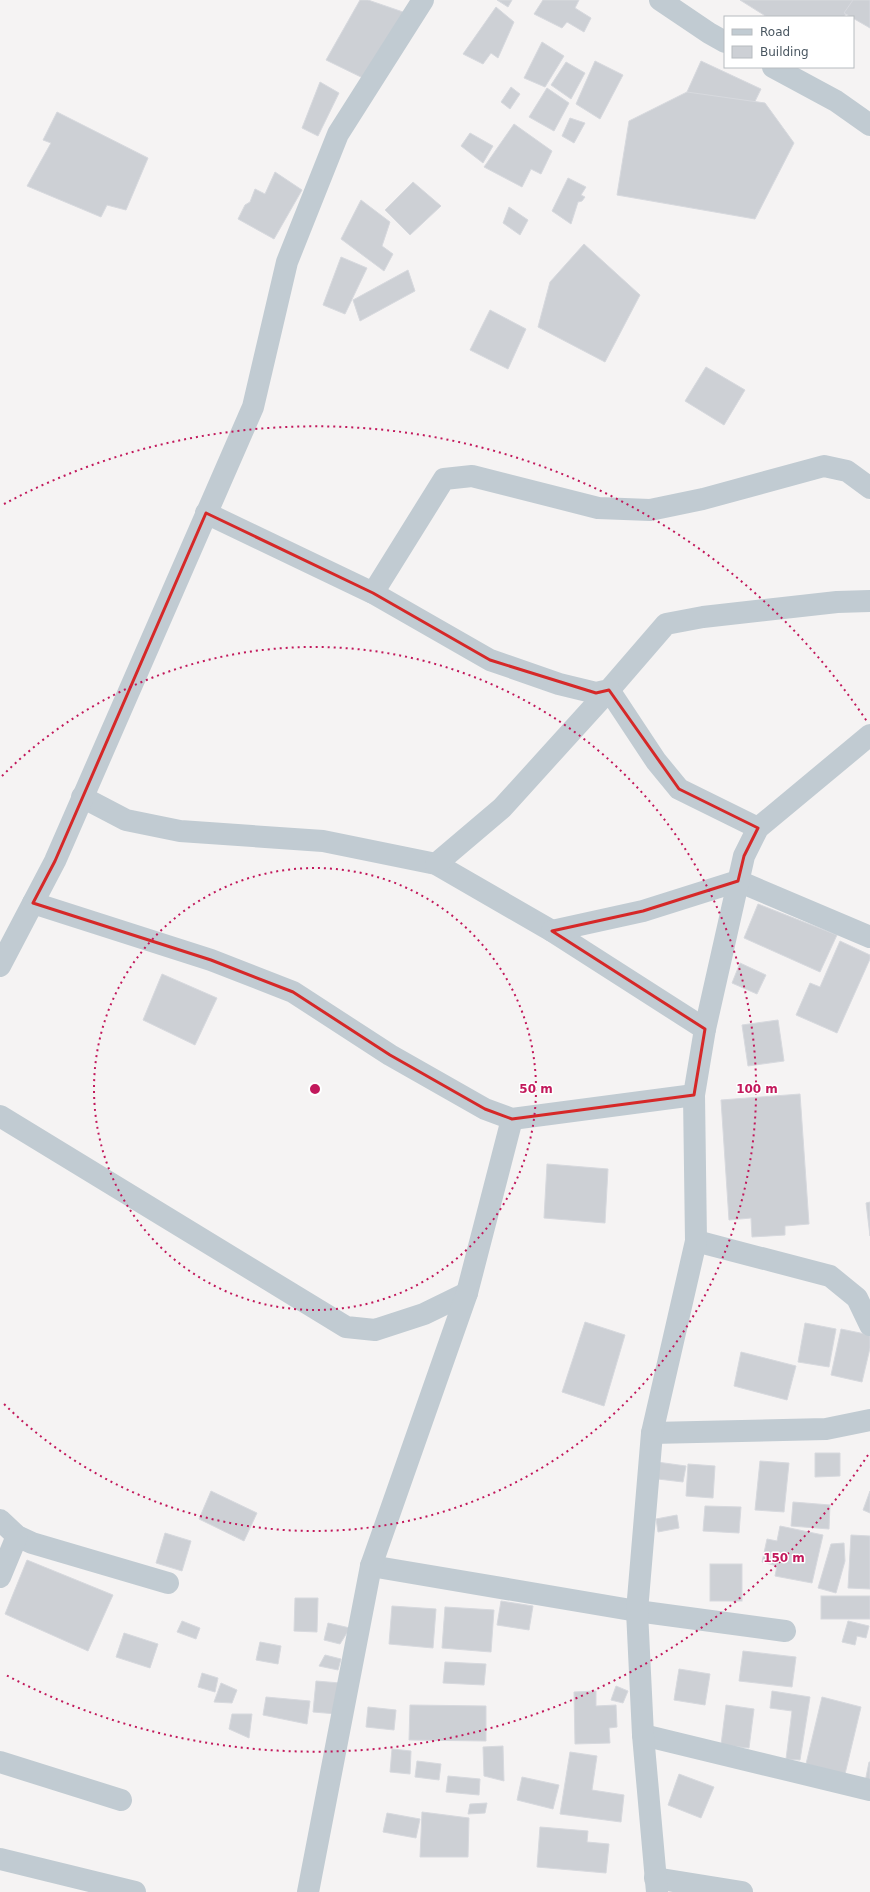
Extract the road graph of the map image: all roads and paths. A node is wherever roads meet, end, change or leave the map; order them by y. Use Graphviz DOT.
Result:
graph roads {
  1 [pos="423,0"];
  2 [pos="660,0"];
  3 [pos="724,41"];
  4 [pos="775,68"];
  5 [pos="870,125"];
  6 [pos="870,488"];
  7 [pos="206,513"];
  8 [pos="373,593"];
  9 [pos="870,600"];
  10 [pos="609,690"];
  11 [pos="870,735"];
  12 [pos="82,796"];
  13 [pos="758,828"];
  14 [pos="436,864"];
  15 [pos="738,881"];
  16 [pos="33,903"];
  17 [pos="552,931"];
  18 [pos="870,937"];
  19 [pos="0,966"];
  20 [pos="705,1029"];
  21 [pos="694,1095"];
  22 [pos="0,1116"];
  23 [pos="512,1119"];
  24 [pos="696,1241"];
  25 [pos="467,1293"];
  26 [pos="870,1325"];
  27 [pos="870,1420"];
  28 [pos="652,1433"];
  29 [pos="0,1520"];
  30 [pos="17,1536"];
  31 [pos="371,1566"];
  32 [pos="0,1577"];
  33 [pos="168,1583"];
  34 [pos="637,1611"];
  35 [pos="785,1631"];
  36 [pos="644,1735"];
  37 [pos="0,1762"];
  38 [pos="870,1790"];
  39 [pos="121,1800"];
  40 [pos="0,1859"];
  41 [pos="656,1885"];
  42 [pos="135,1892"];
  43 [pos="308,1892"];
  44 [pos="742,1892"];
  1 -- 7 [label="street"];
  2 -- 3 [label="street"];
  4 -- 5 [label="street"];
  6 -- 8 [label="street"];
  7 -- 8 [label="street"];
  7 -- 12 [label="street"];
  8 -- 10 [label="street"];
  9 -- 10 [label="street"];
  10 -- 13 [label="street"];
  10 -- 14 [label="street"];
  11 -- 13 [label="street"];
  12 -- 14 [label="street"];
  12 -- 16 [label="street"];
  13 -- 15 [label="street"];
  14 -- 17 [label="street"];
  15 -- 17 [label="street"];
  15 -- 18 [label="street"];
  15 -- 20 [label="street"];
  16 -- 19 [label="street"];
  16 -- 23 [label="street"];
  17 -- 20 [label="street"];
  20 -- 21 [label="street"];
  21 -- 23 [label="street"];
  21 -- 24 [label="street"];
  22 -- 25 [label="street"];
  23 -- 25 [label="street"];
  24 -- 26 [label="street"];
  24 -- 28 [label="street"];
  25 -- 31 [label="street"];
  27 -- 28 [label="street"];
  28 -- 34 [label="street"];
  29 -- 30 [label="street"];
  30 -- 32 [label="street"];
  30 -- 33 [label="street"];
  31 -- 34 [label="street"];
  31 -- 43 [label="street"];
  34 -- 35 [label="street"];
  34 -- 36 [label="street"];
  36 -- 38 [label="street"];
  36 -- 41 [label="street"];
  37 -- 39 [label="street"];
  40 -- 42 [label="street"];
  41 -- 44 [label="street"];
}
